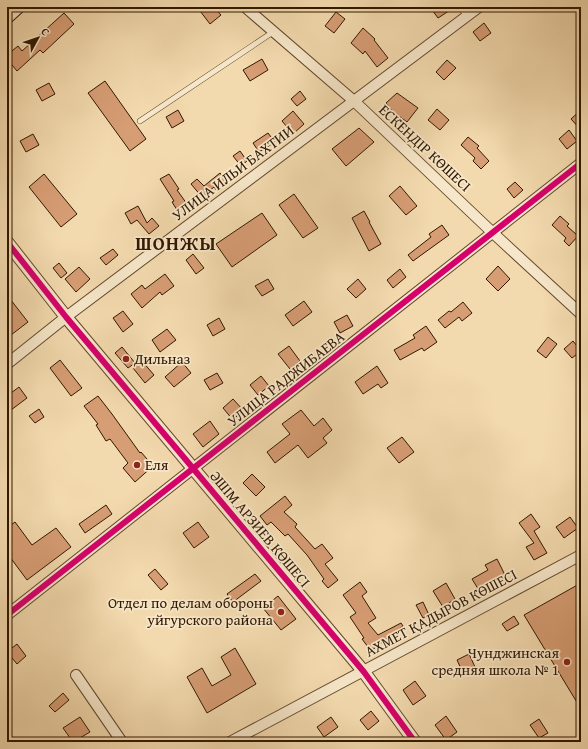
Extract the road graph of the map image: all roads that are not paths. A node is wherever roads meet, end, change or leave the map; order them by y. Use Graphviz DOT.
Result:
graph roads {
  1 [pos="17,7"];
  2 [pos="245,7"];
  3 [pos="460,7"];
  4 [pos="479,7"];
  5 [pos="7,16"];
  6 [pos="466,16"];
  7 [pos="273,32"];
  8 [pos="354,101"];
  9 [pos="140,121"];
  10 [pos="581,163"];
  11 [pos="493,233"];
  12 [pos="7,242"];
  13 [pos="581,314"];
  14 [pos="66,317"];
  15 [pos="7,364"];
  16 [pos="193,469"];
  17 [pos="581,555"];
  18 [pos="7,614"];
  19 [pos="364,672"];
  20 [pos="76,675"];
  21 [pos="122,742"];
  22 [pos="230,742"];
  23 [pos="415,742"];
  1 -- 5 [label="main road"];
  2 -- 7 [label="street, ЕСКЕНДІР КӨШЕСІ"];
  3 -- 6 [label="lane"];
  4 -- 6 [label="street, УЛИЦА ИЛЬИ БАХТИИ"];
  6 -- 8 [label="street, УЛИЦА ИЛЬИ БАХТИИ"];
  7 -- 8 [label="street, ЕСКЕНДІР КӨШЕСІ"];
  7 -- 9 [label="lane"];
  8 -- 11 [label="street, ЕСКЕНДІР КӨШЕСІ"];
  8 -- 14 [label="street, УЛИЦА ИЛЬИ БАХТИИ"];
  10 -- 11 [label="street, УЛИЦА РАДЖИБАЕВА"];
  11 -- 13 [label="street, ЕСКЕНДІР КӨШЕСІ"];
  11 -- 16 [label="street, УЛИЦА РАДЖИБАЕВА"];
  12 -- 14 [label="street, ӘШІМ АРЗИЕВ КӨШЕСІ"];
  14 -- 15 [label="street, УЛИЦА ИЛЬИ БАХТИИ"];
  14 -- 16 [label="street, ӘШІМ АРЗИЕВ КӨШЕСІ"];
  16 -- 18 [label="street, УЛИЦА РАДЖИБАЕВА"];
  16 -- 19 [label="street, ӘШІМ АРЗИЕВ КӨШЕСІ"];
  17 -- 19 [label="street, АХМЕТ ҚАДЫРОВ КӨШЕСІ"];
  19 -- 22 [label="street, АХМЕТ ҚАДЫРОВ КӨШЕСІ"];
  19 -- 23 [label="street, ӘШІМ АРЗИЕВ КӨШЕСІ"];
  20 -- 21 [label="street"];
}
